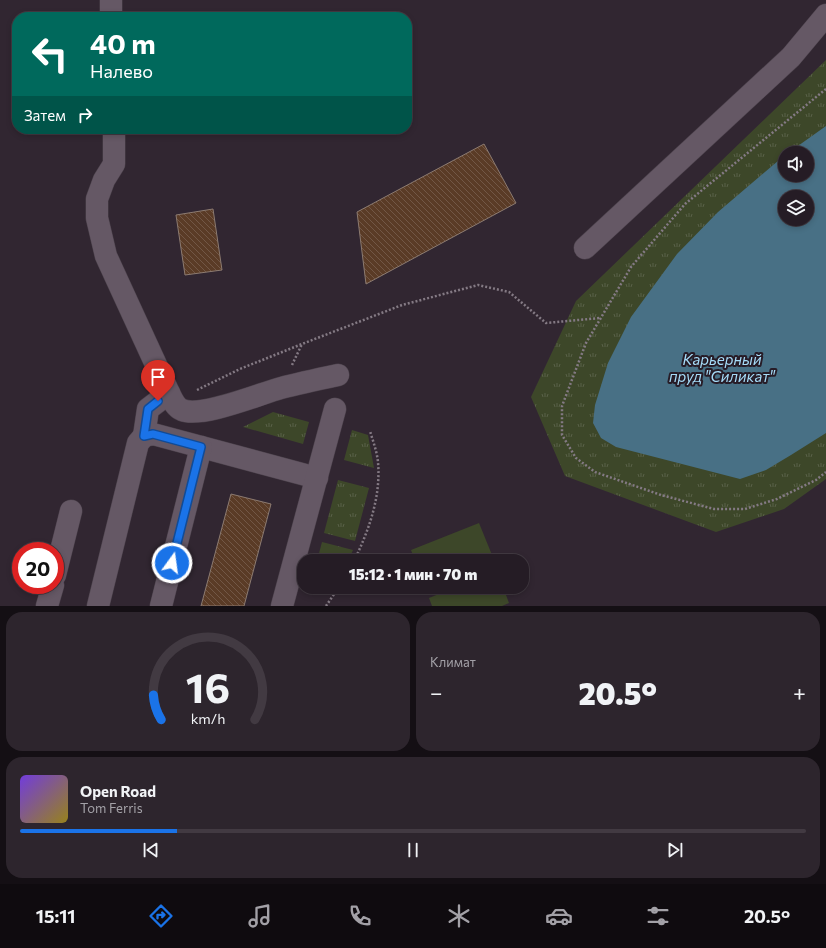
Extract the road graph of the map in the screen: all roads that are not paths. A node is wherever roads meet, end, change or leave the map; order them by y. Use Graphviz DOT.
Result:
graph roads {
  1 [pos="110,0"];
  2 [pos="111,12"];
  3 [pos="826,15"];
  4 [pos="114,134"];
  5 [pos="585,248"];
  6 [pos="338,375"];
  7 [pos="171,397"];
  8 [pos="335,409"];
  9 [pos="144,436"];
  10 [pos="201,447"];
  11 [pos="317,478"];
  12 [pos="71,511"];
  13 [pos="63,542"];
  14 [pos="50,594"];
  15 [pos="47,606"];
  16 [pos="98,606"];
  17 [pos="161,606"];
  18 [pos="282,606"];
  1 -- 2 [label="street"];
  3 -- 5 [label="street"];
  4 -- 7 [label="street"];
  6 -- 7 [label="street"];
  7 -- 9 [label="street"];
  8 -- 11 [label="street"];
  9 -- 10 [label="street"];
  9 -- 16 [label="street"];
  10 -- 11 [label="street"];
  10 -- 17 [label="street"];
  11 -- 18 [label="street"];
  12 -- 13 [label="street"];
  14 -- 15 [label="street"];
}
